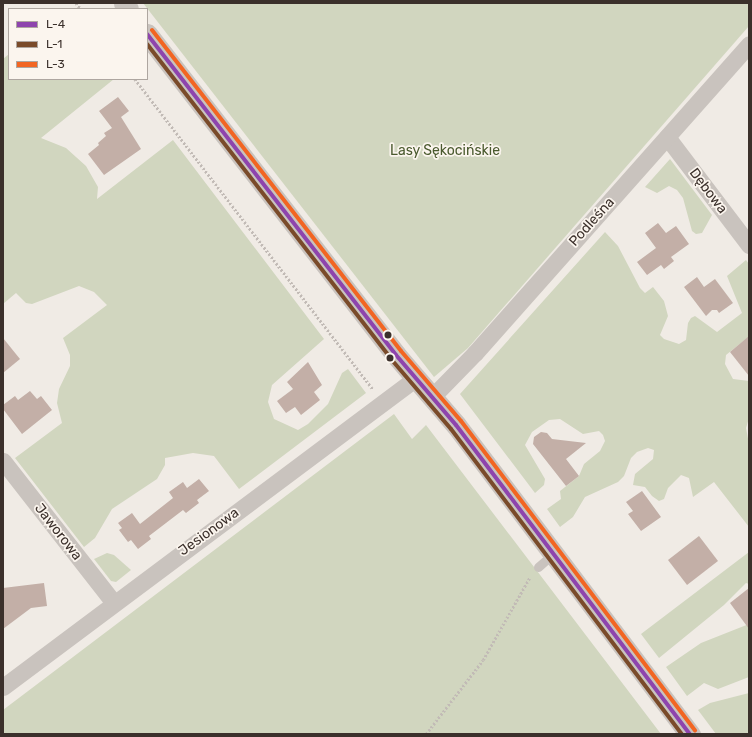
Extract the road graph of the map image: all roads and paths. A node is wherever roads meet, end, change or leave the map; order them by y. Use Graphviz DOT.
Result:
graph roads {
  1 [pos="148,35"];
  2 [pos="749,44"];
  3 [pos="136,80"];
  4 [pos="667,137"];
  5 [pos="749,245"];
  6 [pos="416,378"];
  7 [pos="432,397"];
  8 [pos="383,402"];
  9 [pos="3,461"];
  10 [pos="545,560"];
  11 [pos="114,603"];
  12 [pos="3,687"];
  13 [pos="426,734"];
  14 [pos="690,734"];
  1 -- 6 [label="street"];
  2 -- 4 [label="street, Podleśna"];
  3 -- 8 [label="path"];
  4 -- 5 [label="street, Dębowa"];
  4 -- 7 [label="street, Podleśna"];
  6 -- 7 [label="street"];
  6 -- 8 [label="street, Jesionowa"];
  7 -- 10 [label="street"];
  8 -- 11 [label="street, Jesionowa"];
  9 -- 11 [label="street, Jaworowa"];
  10 -- 13 [label="path"];
  10 -- 14 [label="street"];
  11 -- 12 [label="street, Jesionowa"];
}
